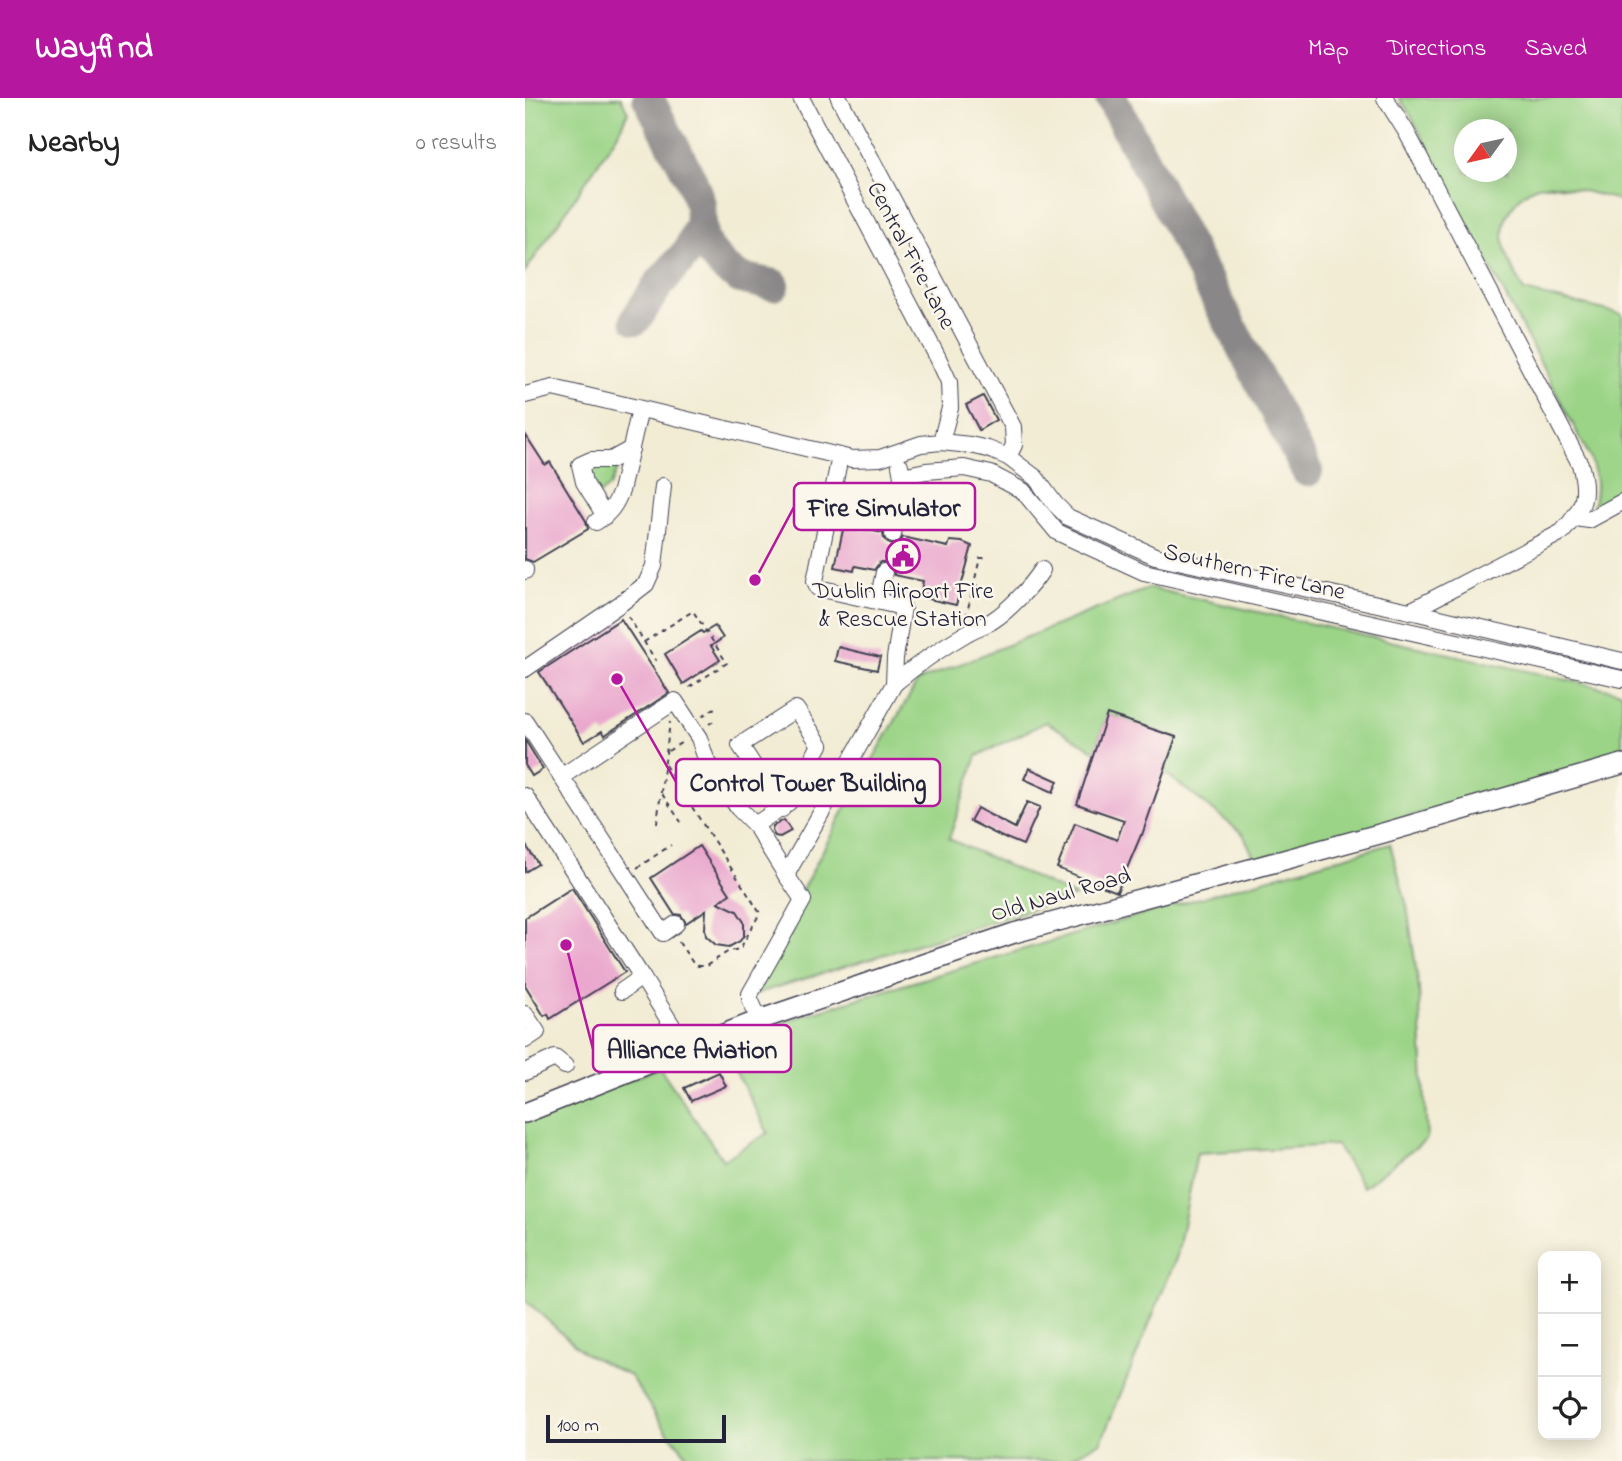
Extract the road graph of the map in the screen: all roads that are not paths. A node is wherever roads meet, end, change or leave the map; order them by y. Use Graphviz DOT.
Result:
graph roads {
  1 [pos="801,98"];
  2 [pos="839,98"];
  3 [pos="1385,98"];
  4 [pos="525,382"];
  5 [pos="553,388"];
  6 [pos="525,396"];
  7 [pos="640,409"];
  8 [pos="941,442"];
  9 [pos="631,449"];
  10 [pos="898,452"];
  11 [pos="840,456"];
  12 [pos="1008,457"];
  13 [pos="902,476"];
  14 [pos="663,486"];
  15 [pos="1622,502"];
  16 [pos="1575,518"];
  17 [pos="893,535"];
  18 [pos="1042,570"];
  19 [pos="884,572"];
  20 [pos="877,601"];
  21 [pos="1410,611"];
  22 [pos="1622,661"];
  23 [pos="525,669"];
  24 [pos="1622,679"];
  25 [pos="894,684"];
  26 [pos="525,721"];
  27 [pos="1622,764"];
  28 [pos="561,777"];
  29 [pos="526,799"];
  30 [pos="782,809"];
  31 [pos="755,825"];
  32 [pos="786,875"];
  33 [pos="673,926"];
  34 [pos="642,978"];
  35 [pos="622,991"];
  36 [pos="525,1014"];
  37 [pos="759,1020"];
  38 [pos="525,1040"];
  39 [pos="686,1048"];
  40 [pos="525,1072"];
  41 [pos="571,1079"];
  42 [pos="525,1113"];
  1 -- 8 [label="lane, Central Fire Lane"];
  2 -- 12 [label="lane"];
  3 -- 16 [label="lane"];
  4 -- 5 [label="lane"];
  5 -- 6 [label="lane"];
  5 -- 7 [label="lane"];
  7 -- 9 [label="lane"];
  7 -- 11 [label="lane"];
  8 -- 10 [label="lane"];
  8 -- 12 [label="lane"];
  9 -- 9 [label="lane"];
  10 -- 11 [label="lane"];
  10 -- 13 [label="lane"];
  11 -- 20 [label="lane"];
  12 -- 21 [label="lane"];
  13 -- 17 [label="lane"];
  13 -- 24 [label="lane, Southern Fire Lane"];
  14 -- 23 [label="lane"];
  15 -- 16 [label="lane"];
  16 -- 21 [label="lane"];
  18 -- 25 [label="lane"];
  19 -- 20 [label="lane"];
  20 -- 25 [label="lane"];
  21 -- 22 [label="lane"];
  25 -- 32 [label="lane"];
  26 -- 28 [label="lane"];
  27 -- 37 [label="main road, Old Naul Road"];
  28 -- 31 [label="lane"];
  28 -- 33 [label="lane"];
  29 -- 34 [label="lane"];
  30 -- 30 [label="lane"];
  30 -- 31 [label="lane"];
  31 -- 32 [label="lane"];
  32 -- 37 [label="lane"];
  34 -- 35 [label="lane"];
  34 -- 39 [label="lane"];
  36 -- 38 [label="lane"];
  37 -- 39 [label="main road, Old Naul Road"];
  39 -- 41 [label="main road, Old Naul Road"];
  40 -- 41 [label="lane"];
  41 -- 42 [label="main road, Old Naul Road"];
}
